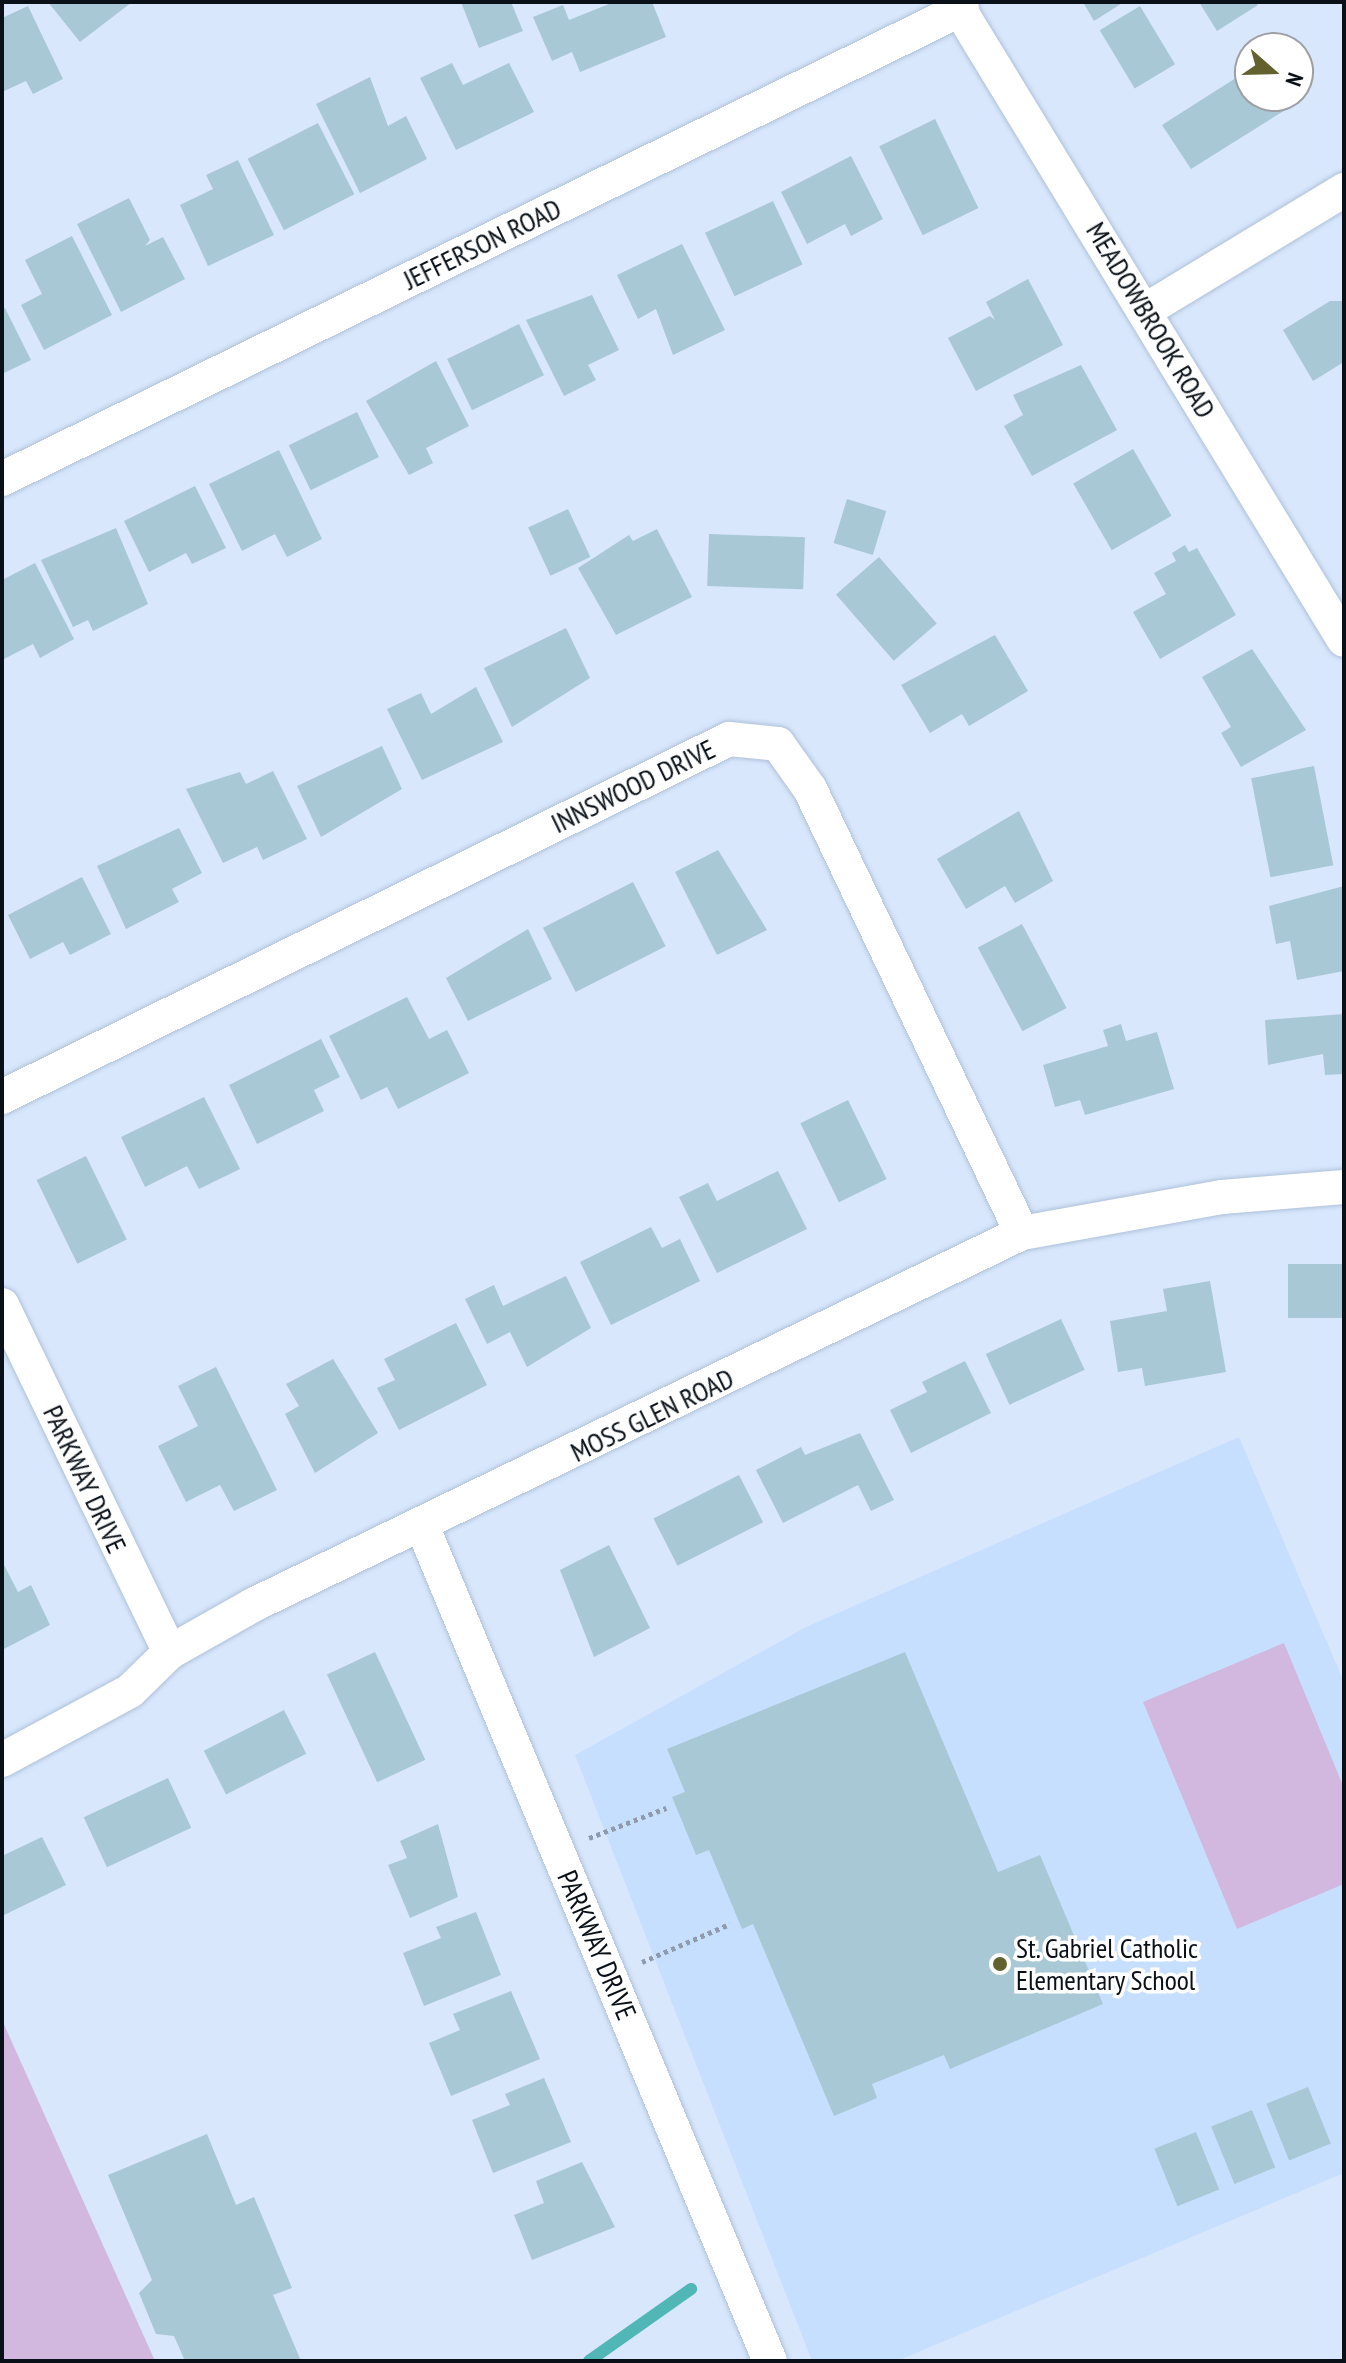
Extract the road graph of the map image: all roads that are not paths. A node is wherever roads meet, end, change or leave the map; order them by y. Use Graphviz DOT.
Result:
graph roads {
  1 [pos="958,5"];
  2 [pos="1344,190"];
  3 [pos="1146,310"];
  4 [pos="2,479"];
  5 [pos="1344,640"];
  6 [pos="2,1097"];
  7 [pos="1344,1187"];
  8 [pos="1022,1233"];
  9 [pos="2,1305"];
  10 [pos="423,1528"];
  11 [pos="170,1652"];
  12 [pos="2,1760"];
  13 [pos="770,2361"];
  1 -- 3 [label="street, MEADOWBROOK ROAD"];
  1 -- 4 [label="street, JEFFERSON ROAD"];
  2 -- 3 [label="street"];
  3 -- 5 [label="street, MEADOWBROOK ROAD"];
  6 -- 8 [label="street, INNSWOOD DRIVE"];
  7 -- 8 [label="street, MOSS GLEN ROAD"];
  8 -- 10 [label="street, MOSS GLEN ROAD"];
  9 -- 11 [label="street, PARKWAY DRIVE"];
  10 -- 11 [label="street, MOSS GLEN ROAD"];
  10 -- 13 [label="street, PARKWAY DRIVE"];
  11 -- 12 [label="street, MOSS GLEN ROAD"];
}
